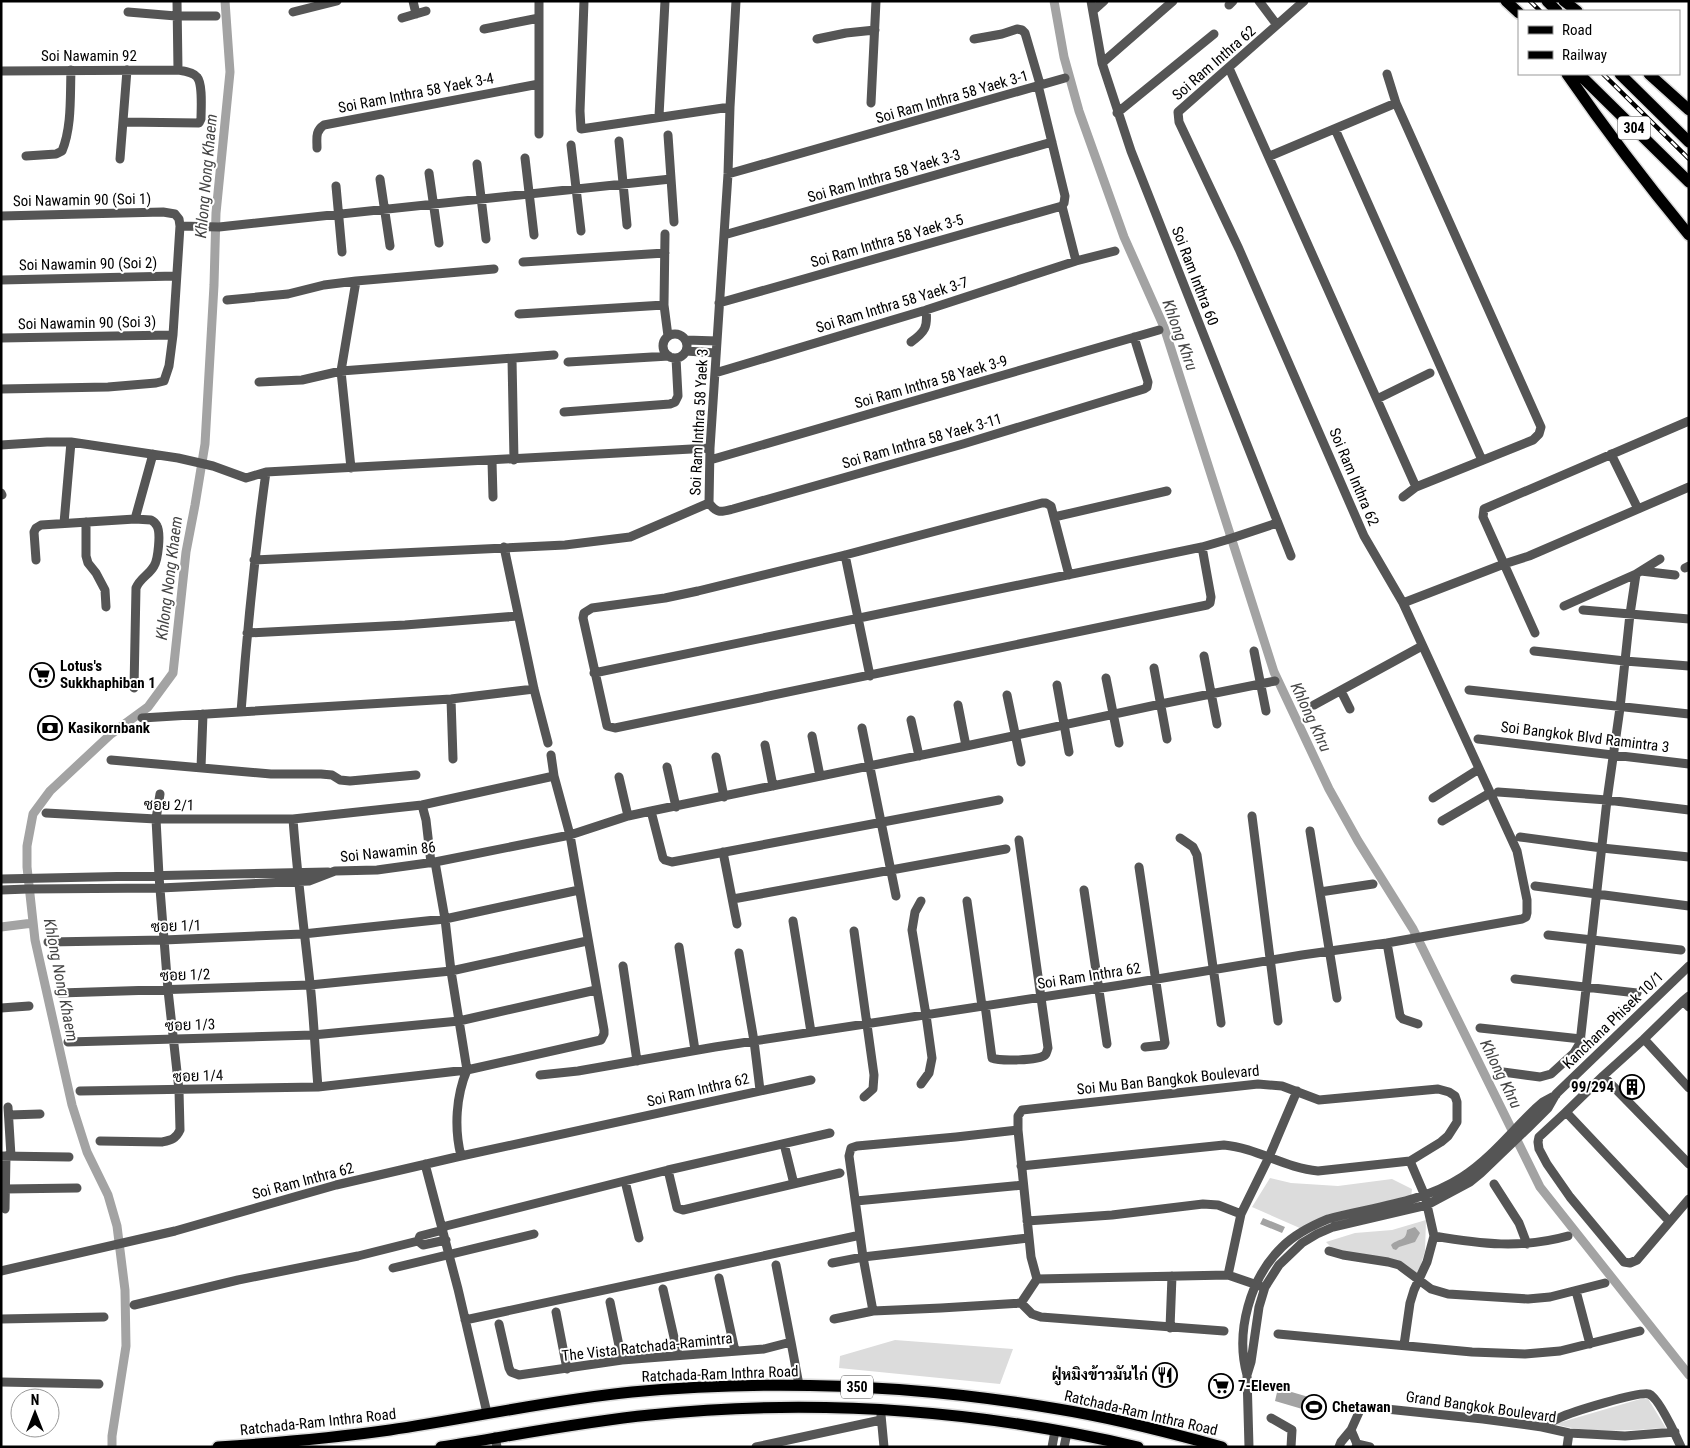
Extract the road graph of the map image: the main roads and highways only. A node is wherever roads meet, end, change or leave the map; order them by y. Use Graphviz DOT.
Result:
graph roads {
  1 [pos="1506,1"];
  2 [pos="1547,1"];
  3 [pos="1564,1"];
  4 [pos="1556,10"];
  5 [pos="1576,10"];
  6 [pos="1518,12"];
  7 [pos="1568,75"];
  8 [pos="1580,75"];
  9 [pos="1621,75"];
  10 [pos="1650,75"];
  11 [pos="1689,110"];
  12 [pos="1689,142"];
  13 [pos="1689,182"];
  14 [pos="1689,235"];
  15 [pos="496,1442"];
  16 [pos="218,1447"];
  17 [pos="441,1447"];
  18 [pos="1138,1447"];
  19 [pos="1222,1447"];
  1 -- 6 [label="main road"];
  2 -- 4 [label="main road"];
  3 -- 5 [label="main road"];
  7 -- 14 [label="main road"];
  8 -- 13 [label="main road, 304"];
  9 -- 12 [label="main road, 304"];
  10 -- 11 [label="main road"];
  15 -- 17 [label="main road, 350"];
  15 -- 18 [label="main road, 350"];
  16 -- 19 [label="main road, Ratchada-Ram Inthra Road / 350"];
}
